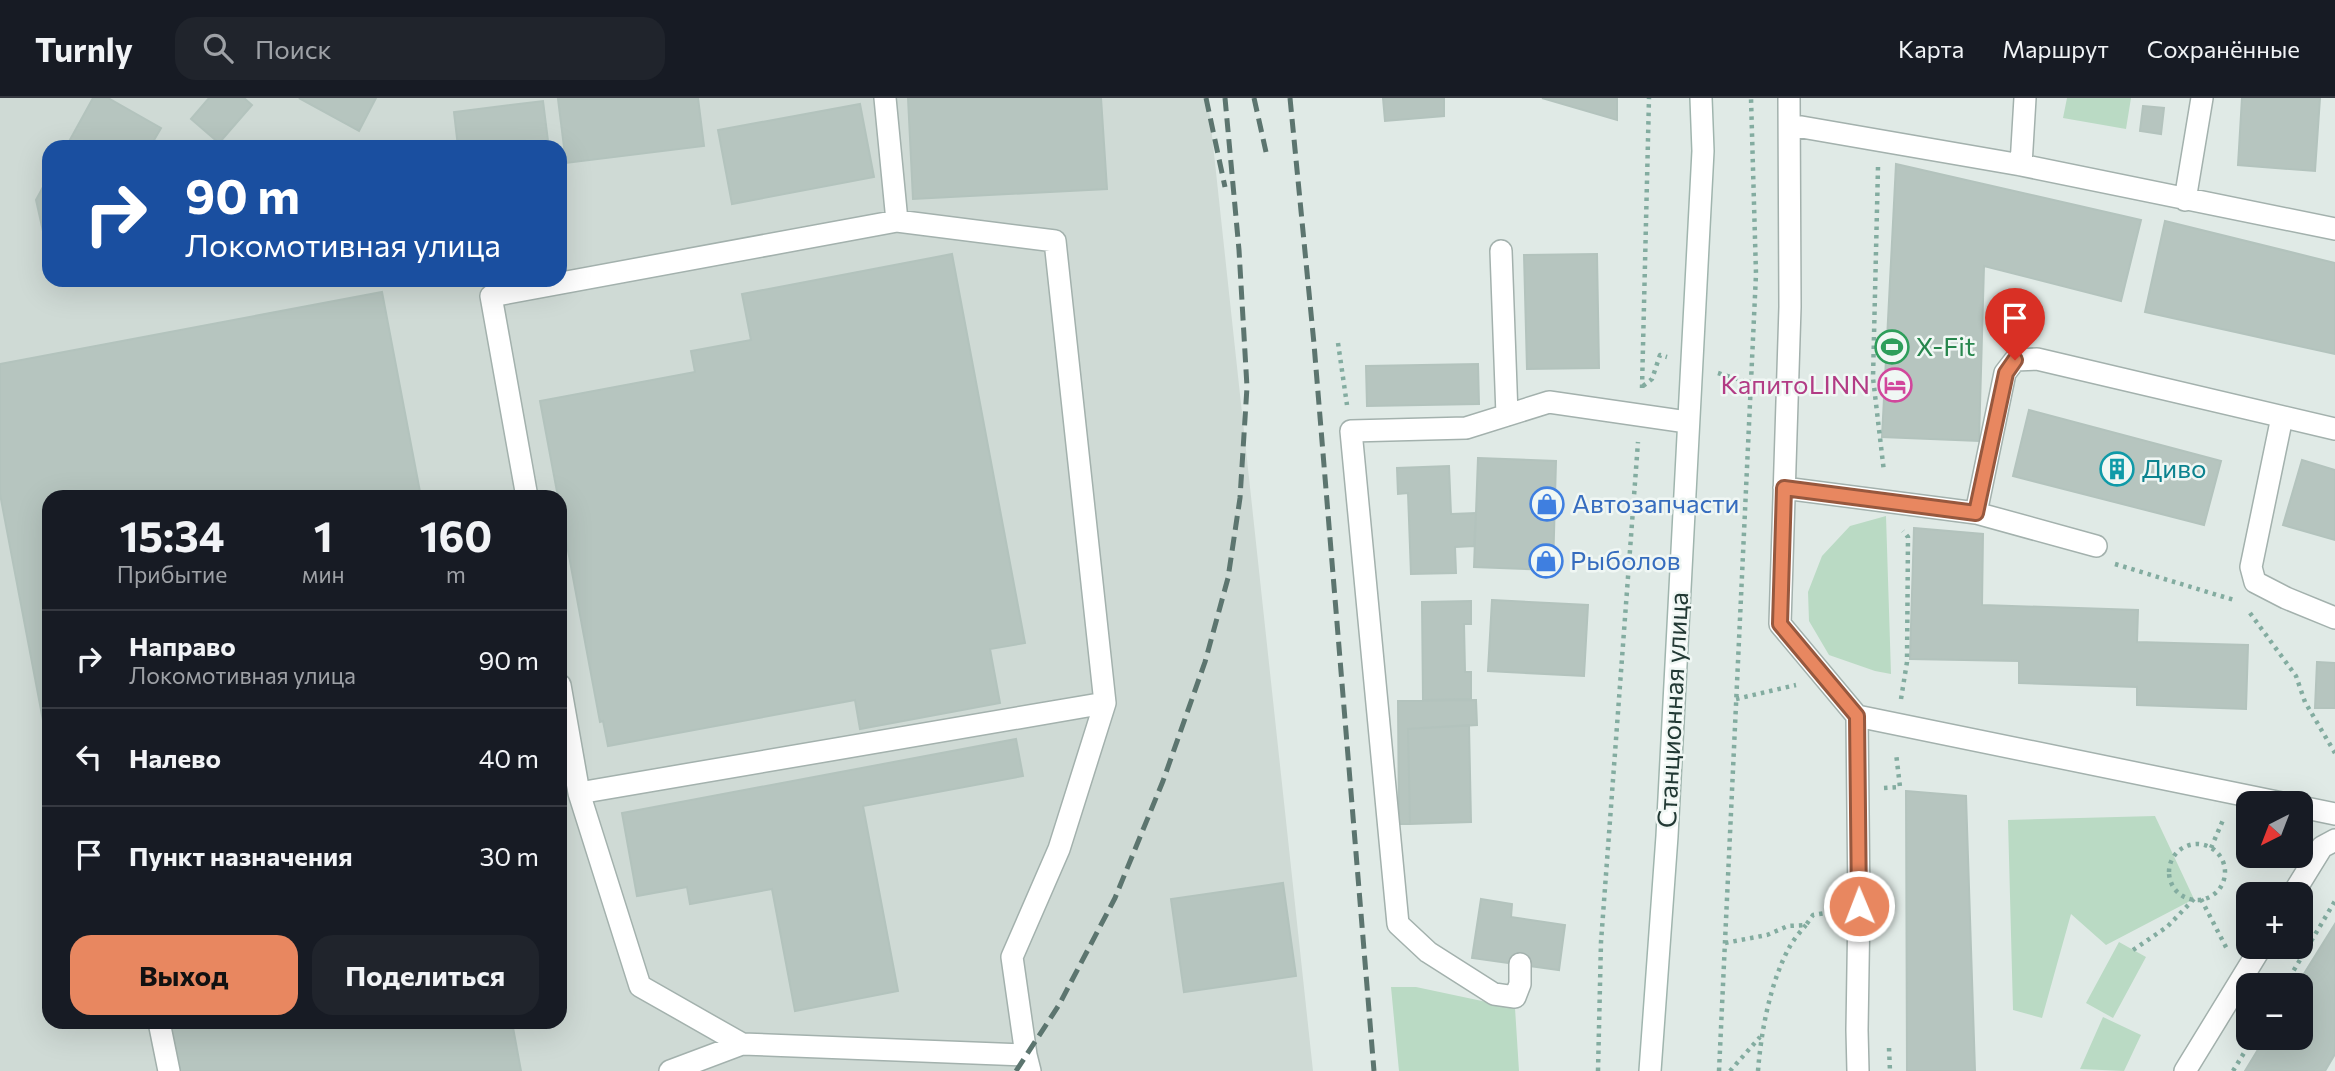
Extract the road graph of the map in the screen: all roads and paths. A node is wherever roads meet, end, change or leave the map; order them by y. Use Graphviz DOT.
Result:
graph roads {
  1 [pos="886,98"];
  2 [pos="1649,98"];
  3 [pos="1700,98"];
  4 [pos="1751,98"];
  5 [pos="1789,98"];
  6 [pos="2025,98"];
  7 [pos="2202,98"];
  8 [pos="1803,132"];
  9 [pos="1878,162"];
  10 [pos="2021,165"];
  11 [pos="2185,200"];
  12 [pos="897,221"];
  13 [pos="2335,229"];
  14 [pos="1500,251"];
  15 [pos="567,282"];
  16 [pos="540,287"];
  17 [pos="1338,343"];
  18 [pos="1873,378"];
  19 [pos="1507,415"];
  20 [pos="1640,415"];
  21 [pos="2282,417"];
  22 [pos="1687,422"];
  23 [pos="2335,429"];
  24 [pos="1351,431"];
  25 [pos="1784,488"];
  26 [pos="526,490"];
  27 [pos="1976,513"];
  28 [pos="2096,546"];
  29 [pos="2244,603"];
  30 [pos="2335,618"];
  31 [pos="1821,673"];
  32 [pos="1736,699"];
  33 [pos="1105,703"];
  34 [pos="1857,716"];
  35 [pos="567,725"];
  36 [pos="2335,753"];
  37 [pos="579,793"];
  38 [pos="2236,793"];
  39 [pos="2314,810"];
  40 [pos="2335,814"];
  41 [pos="2223,820"];
  42 [pos="2335,840"];
  43 [pos="2211,848"];
  44 [pos="2300,882"];
  45 [pos="2194,899"];
  46 [pos="2201,899"];
  47 [pos="2335,901"];
  48 [pos="1859,906"];
  49 [pos="1805,925"];
  50 [pos="1724,943"];
  51 [pos="2133,950"];
  52 [pos="2254,959"];
  53 [pos="1520,964"];
  54 [pos="2246,971"];
  55 [pos="2292,973"];
  56 [pos="160,1029"];
  57 [pos="1761,1036"];
  58 [pos="741,1044"];
  59 [pos="2246,1050"];
  60 [pos="1028,1063"];
  61 [pos="169,1071"];
  62 [pos="670,1071"];
  63 [pos="1598,1071"];
  64 [pos="1650,1071"];
  65 [pos="1719,1071"];
  66 [pos="1730,1071"];
  67 [pos="1758,1071"];
  68 [pos="1858,1071"];
  69 [pos="2185,1071"];
  70 [pos="2233,1071"];
  1 -- 12 [label="street"];
  2 -- 20 [label="path"];
  3 -- 22 [label="street, Станционная улица"];
  4 -- 32 [label="path"];
  5 -- 8 [label="street"];
  6 -- 10 [label="street"];
  7 -- 11 [label="street"];
  8 -- 10 [label="street"];
  8 -- 25 [label="street"];
  9 -- 18 [label="path"];
  10 -- 11 [label="street"];
  11 -- 13 [label="street"];
  12 -- 15 [label="street"];
  12 -- 33 [label="street"];
  14 -- 19 [label="street"];
  16 -- 26 [label="street"];
  17 -- 24 [label="path"];
  19 -- 20 [label="street"];
  19 -- 24 [label="street"];
  20 -- 22 [label="street"];
  20 -- 63 [label="path"];
  21 -- 23 [label="street"];
  21 -- 27 [label="street"];
  21 -- 30 [label="street"];
  22 -- 64 [label="street, Станционная улица"];
  24 -- 53 [label="street"];
  25 -- 27 [label="street"];
  25 -- 31 [label="street"];
  27 -- 28 [label="street"];
  29 -- 36 [label="path"];
  31 -- 32 [label="path"];
  31 -- 34 [label="street"];
  32 -- 50 [label="path"];
  33 -- 37 [label="street"];
  33 -- 60 [label="street"];
  34 -- 38 [label="street"];
  34 -- 48 [label="street"];
  35 -- 37 [label="street"];
  37 -- 58 [label="street"];
  39 -- 40 [label="street"];
  41 -- 43 [label="path"];
  42 -- 44 [label="street"];
  43 -- 45 [label="path"];
  43 -- 46 [label="path"];
  45 -- 46 [label="path"];
  45 -- 51 [label="path"];
  46 -- 54 [label="path"];
  47 -- 55 [label="path"];
  48 -- 49 [label="path"];
  48 -- 68 [label="street"];
  49 -- 50 [label="path"];
  49 -- 57 [label="path"];
  50 -- 65 [label="path"];
  52 -- 54 [label="street"];
  54 -- 69 [label="street"];
  56 -- 61 [label="street"];
  57 -- 66 [label="path"];
  57 -- 67 [label="path"];
  58 -- 60 [label="street"];
  58 -- 62 [label="street"];
  59 -- 70 [label="path"];
}
